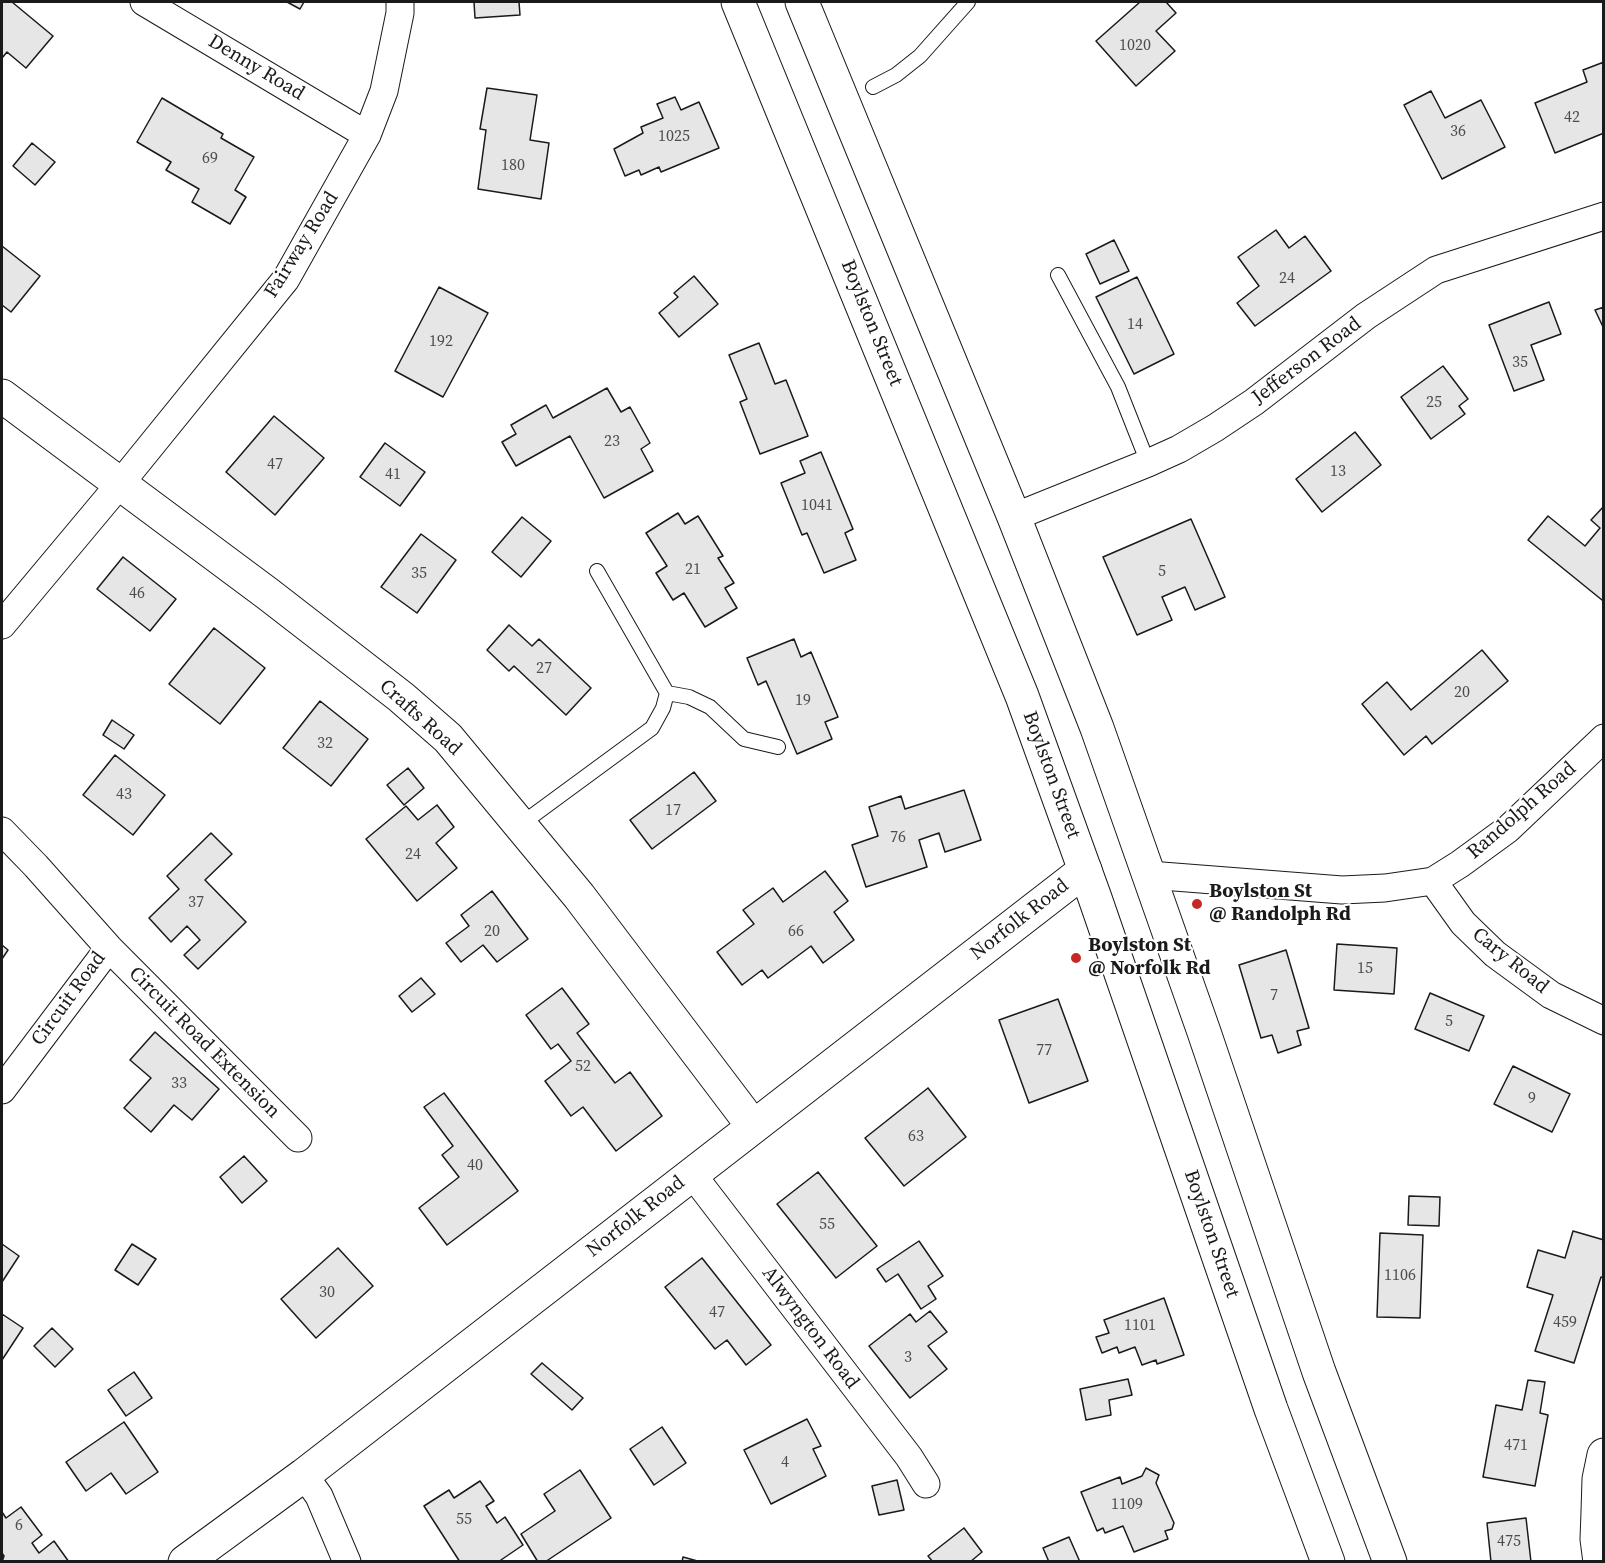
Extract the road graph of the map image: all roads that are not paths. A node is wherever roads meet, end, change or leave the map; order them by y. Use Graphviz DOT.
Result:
graph roads {
  1 [pos="144,2"];
  2 [pos="400,2"];
  3 [pos="738,2"];
  4 [pos="802,2"];
  5 [pos="968,2"];
  6 [pos="873,87"];
  7 [pos="367,135"];
  8 [pos="1604,216"];
  9 [pos="1058,275"];
  10 [pos="2,396"];
  11 [pos="1148,463"];
  12 [pos="119,485"];
  13 [pos="1014,517"];
  14 [pos="597,571"];
  15 [pos="2,625"];
  16 [pos="667,693"];
  17 [pos="1604,738"];
  18 [pos="778,747"];
  19 [pos="520,825"];
  20 [pos="2,831"];
  21 [pos="1085,870"];
  22 [pos="1149,875"];
  23 [pos="1433,881"];
  24 [pos="109,948"];
  25 [pos="1604,1021"];
  26 [pos="2,1090"];
  27 [pos="753,1126"];
  28 [pos="298,1138"];
  29 [pos="692,1174"];
  30 [pos="1604,1455"];
  31 [pos="304,1475"];
  32 [pos="926,1484"];
  33 [pos="185,1562"];
  34 [pos="347,1562"];
  35 [pos="1328,1562"];
  36 [pos="1390,1562"];
  37 [pos="1600,1562"];
  1 -- 7 [label="street, Denny Road"];
  2 -- 7 [label="street, Fairway Road"];
  3 -- 21 [label="main road, Boylston Street"];
  4 -- 13 [label="main road"];
  5 -- 6 [label="lane"];
  7 -- 12 [label="street, Fairway Road"];
  8 -- 11 [label="street, Jefferson Road"];
  9 -- 11 [label="lane"];
  10 -- 12 [label="main road, Crafts Road"];
  11 -- 13 [label="street, Jefferson Road"];
  12 -- 15 [label="street"];
  12 -- 19 [label="main road, Crafts Road"];
  13 -- 22 [label="main road"];
  14 -- 16 [label="lane"];
  16 -- 18 [label="lane"];
  16 -- 19 [label="lane"];
  17 -- 23 [label="street, Randolph Road"];
  19 -- 27 [label="main road, Crafts Road"];
  20 -- 24 [label="street, Circuit Road"];
  21 -- 27 [label="main road, Norfolk Road"];
  21 -- 35 [label="main road, Boylston Street"];
  22 -- 23 [label="street, Randolph Road"];
  22 -- 36 [label="main road"];
  23 -- 25 [label="street, Cary Road"];
  24 -- 26 [label="street, Circuit Road"];
  24 -- 28 [label="street, Circuit Road Extension"];
  27 -- 29 [label="main road, Norfolk Road"];
  29 -- 31 [label="main road, Norfolk Road"];
  29 -- 32 [label="street, Alwyngton Road"];
  30 -- 37 [label="main road"];
  31 -- 33 [label="main road, Norfolk Road"];
  31 -- 34 [label="street"];
}
